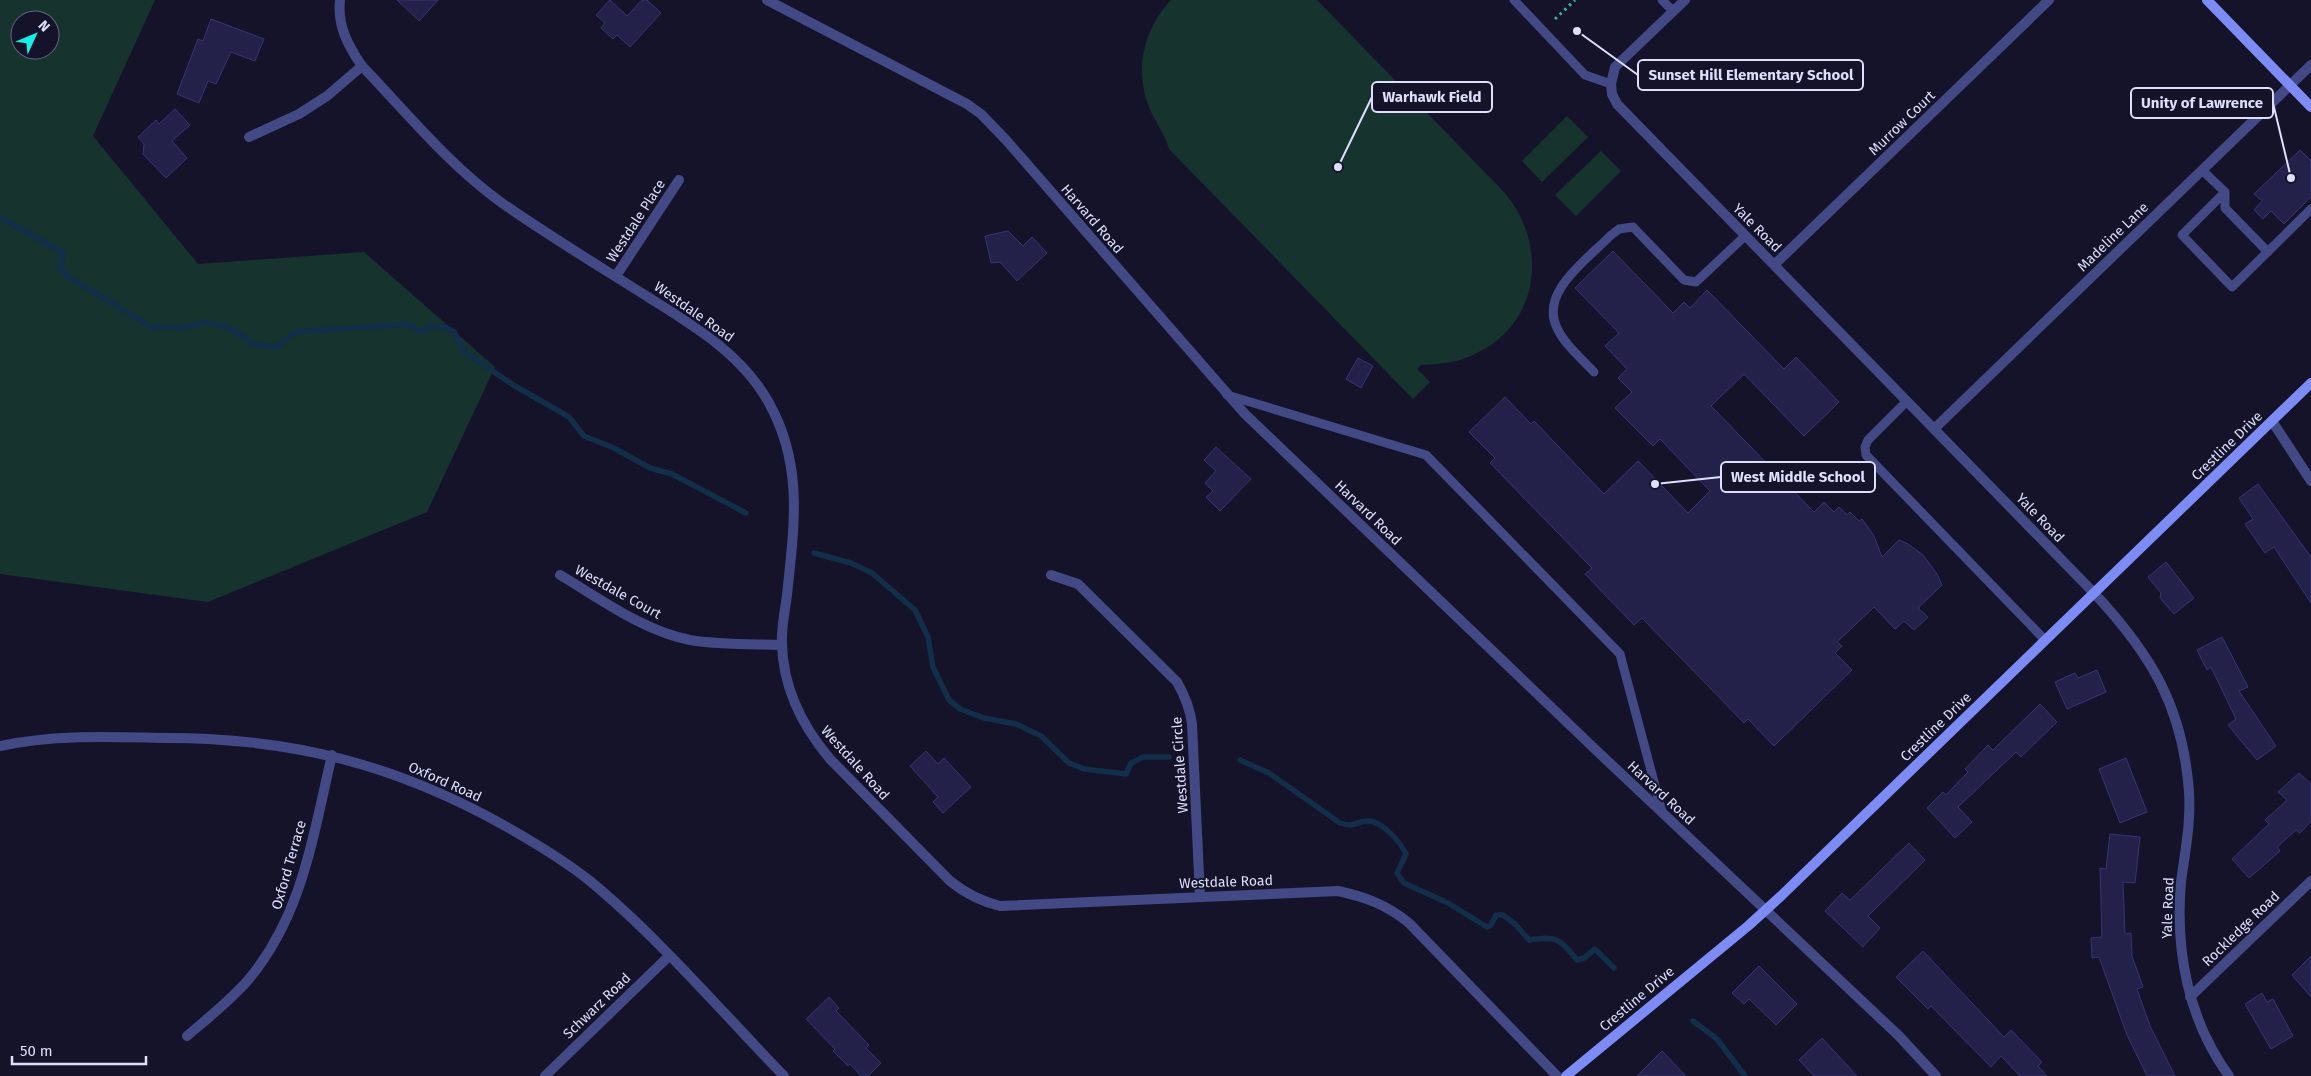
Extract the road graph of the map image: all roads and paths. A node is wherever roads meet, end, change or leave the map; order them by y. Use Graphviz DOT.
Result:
graph roads {
  1 [pos="767,0"];
  2 [pos="1514,0"];
  3 [pos="1575,0"];
  4 [pos="1662,0"];
  5 [pos="1685,0"];
  6 [pos="2049,0"];
  7 [pos="2207,0"];
  8 [pos="339,4"];
  9 [pos="1673,11"];
  10 [pos="1555,19"];
  11 [pos="2311,65"];
  12 [pos="362,66"];
  13 [pos="1611,84"];
  14 [pos="2290,85"];
  15 [pos="2311,107"];
  16 [pos="249,137"];
  17 [pos="2202,170"];
  18 [pos="679,180"];
  19 [pos="2225,192"];
  20 [pos="2311,209"];
  21 [pos="1745,236"];
  22 [pos="2268,252"];
  23 [pos="1774,265"];
  24 [pos="616,276"];
  25 [pos="1594,372"];
  26 [pos="2311,383"];
  27 [pos="1227,395"];
  28 [pos="1907,401"];
  29 [pos="2272,421"];
  30 [pos="1934,429"];
  31 [pos="2311,481"];
  32 [pos="560,575"];
  33 [pos="1051,575"];
  34 [pos="2094,592"];
  35 [pos="2045,640"];
  36 [pos="782,645"];
  37 [pos="0,746"];
  38 [pos="332,755"];
  39 [pos="1662,813"];
  40 [pos="2311,881"];
  41 [pos="1200,897"];
  42 [pos="1765,910"];
  43 [pos="669,956"];
  44 [pos="2190,998"];
  45 [pos="187,1036"];
  46 [pos="545,1076"];
  47 [pos="784,1076"];
  48 [pos="1557,1076"];
  49 [pos="1566,1076"];
  50 [pos="1936,1076"];
  51 [pos="2228,1076"];
  1 -- 27 [label="street, Harvard Road"];
  2 -- 13 [label="lane"];
  3 -- 10 [label="path"];
  4 -- 9 [label="lane"];
  5 -- 9 [label="street"];
  6 -- 23 [label="street, Murrow Court"];
  7 -- 14 [label="street"];
  8 -- 12 [label="street, Westdale Road"];
  9 -- 13 [label="street"];
  11 -- 14 [label="street, Madeline Lane"];
  12 -- 16 [label="street"];
  12 -- 24 [label="street, Westdale Road"];
  13 -- 21 [label="street, Yale Road"];
  14 -- 15 [label="street"];
  14 -- 17 [label="street, Madeline Lane"];
  17 -- 19 [label="lane"];
  17 -- 30 [label="street, Madeline Lane"];
  18 -- 24 [label="street, Westdale Place"];
  19 -- 22 [label="lane"];
  19 -- 22 [label="lane"];
  20 -- 22 [label="lane"];
  21 -- 23 [label="street, Yale Road"];
  21 -- 25 [label="lane"];
  23 -- 28 [label="street, Yale Road"];
  24 -- 36 [label="street, Westdale Road"];
  26 -- 29 [label="street, Crestline Drive"];
  27 -- 39 [label="street, Harvard Road"];
  27 -- 39 [label="lane"];
  28 -- 30 [label="street, Yale Road"];
  28 -- 35 [label="lane"];
  29 -- 31 [label="street"];
  29 -- 34 [label="street, Crestline Drive"];
  30 -- 34 [label="street, Yale Road"];
  32 -- 36 [label="street, Westdale Court"];
  33 -- 41 [label="street, Westdale Circle"];
  34 -- 35 [label="street, Crestline Drive"];
  34 -- 44 [label="street, Yale Road"];
  35 -- 42 [label="street, Crestline Drive"];
  36 -- 41 [label="street, Westdale Road"];
  37 -- 38 [label="street, Oxford Road"];
  38 -- 43 [label="street, Oxford Road"];
  38 -- 45 [label="street, Oxford Terrace"];
  39 -- 42 [label="street, Harvard Road"];
  40 -- 44 [label="street, Rockledge Road"];
  41 -- 48 [label="street, Westdale Road"];
  42 -- 49 [label="street, Crestline Drive"];
  42 -- 50 [label="street, Harvard Road"];
  43 -- 46 [label="street, Schwarz Road"];
  43 -- 47 [label="street, Oxford Road"];
  44 -- 51 [label="street, Yale Road"];
}
